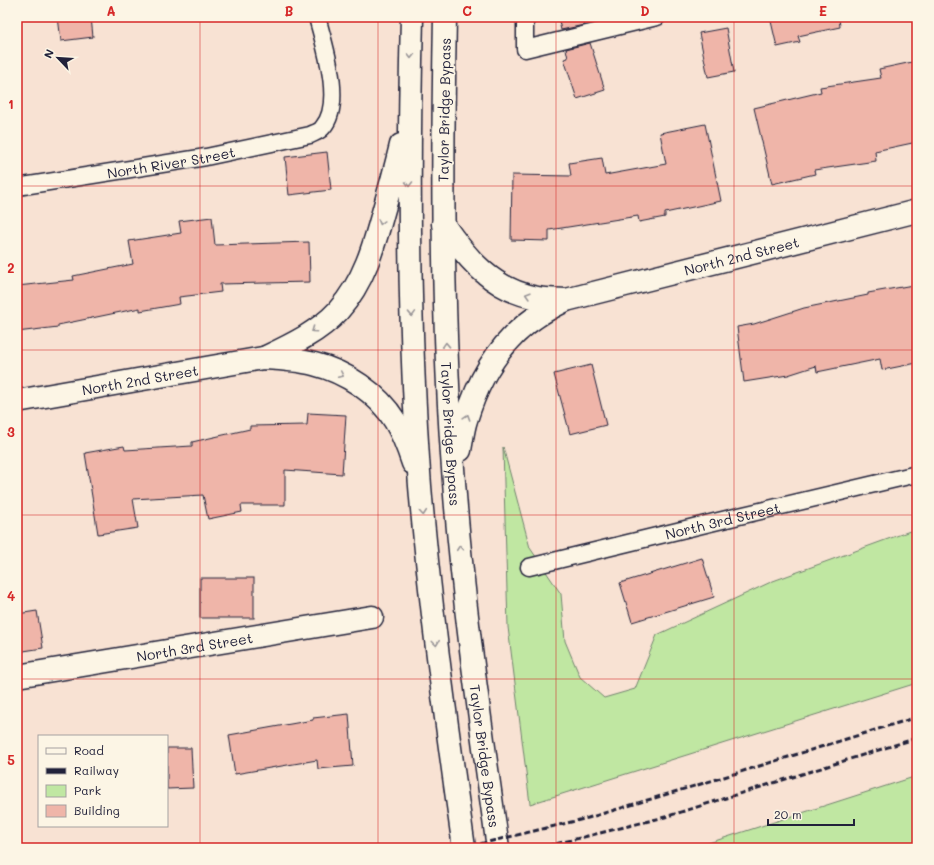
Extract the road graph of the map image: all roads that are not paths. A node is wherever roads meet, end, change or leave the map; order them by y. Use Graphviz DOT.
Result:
graph roads {
  1 [pos="317,17"];
  2 [pos="412,17"];
  3 [pos="445,17"];
  4 [pos="525,17"];
  5 [pos="657,17"];
  6 [pos="409,117"];
  7 [pos="17,186"];
  8 [pos="917,211"];
  9 [pos="443,224"];
  10 [pos="566,300"];
  11 [pos="263,358"];
  12 [pos="17,401"];
  13 [pos="917,474"];
  14 [pos="454,482"];
  15 [pos="420,485"];
  16 [pos="529,567"];
  17 [pos="372,617"];
  18 [pos="17,676"];
  19 [pos="464,848"];
  20 [pos="498,848"];
  1 -- 7 [label="lane, North River Street"];
  2 -- 6 [label="main road, one-way"];
  3 -- 9 [label="main road, Taylor Bridge Bypass"];
  4 -- 5 [label="lane"];
  6 -- 11 [label="main road, one-way"];
  6 -- 15 [label="main road, one-way"];
  8 -- 10 [label="main road, North 2nd Street"];
  10 -- 9 [label="main road, one-way"];
  14 -- 9 [label="main road, Taylor Bridge Bypass, one-way"];
  14 -- 10 [label="main road, one-way"];
  11 -- 12 [label="main road, North 2nd Street"];
  11 -- 15 [label="main road, one-way"];
  13 -- 16 [label="lane, North 3rd Street"];
  20 -- 14 [label="main road, Taylor Bridge Bypass, one-way"];
  15 -- 19 [label="main road, one-way"];
  17 -- 18 [label="main road, North 3rd Street"];
}
